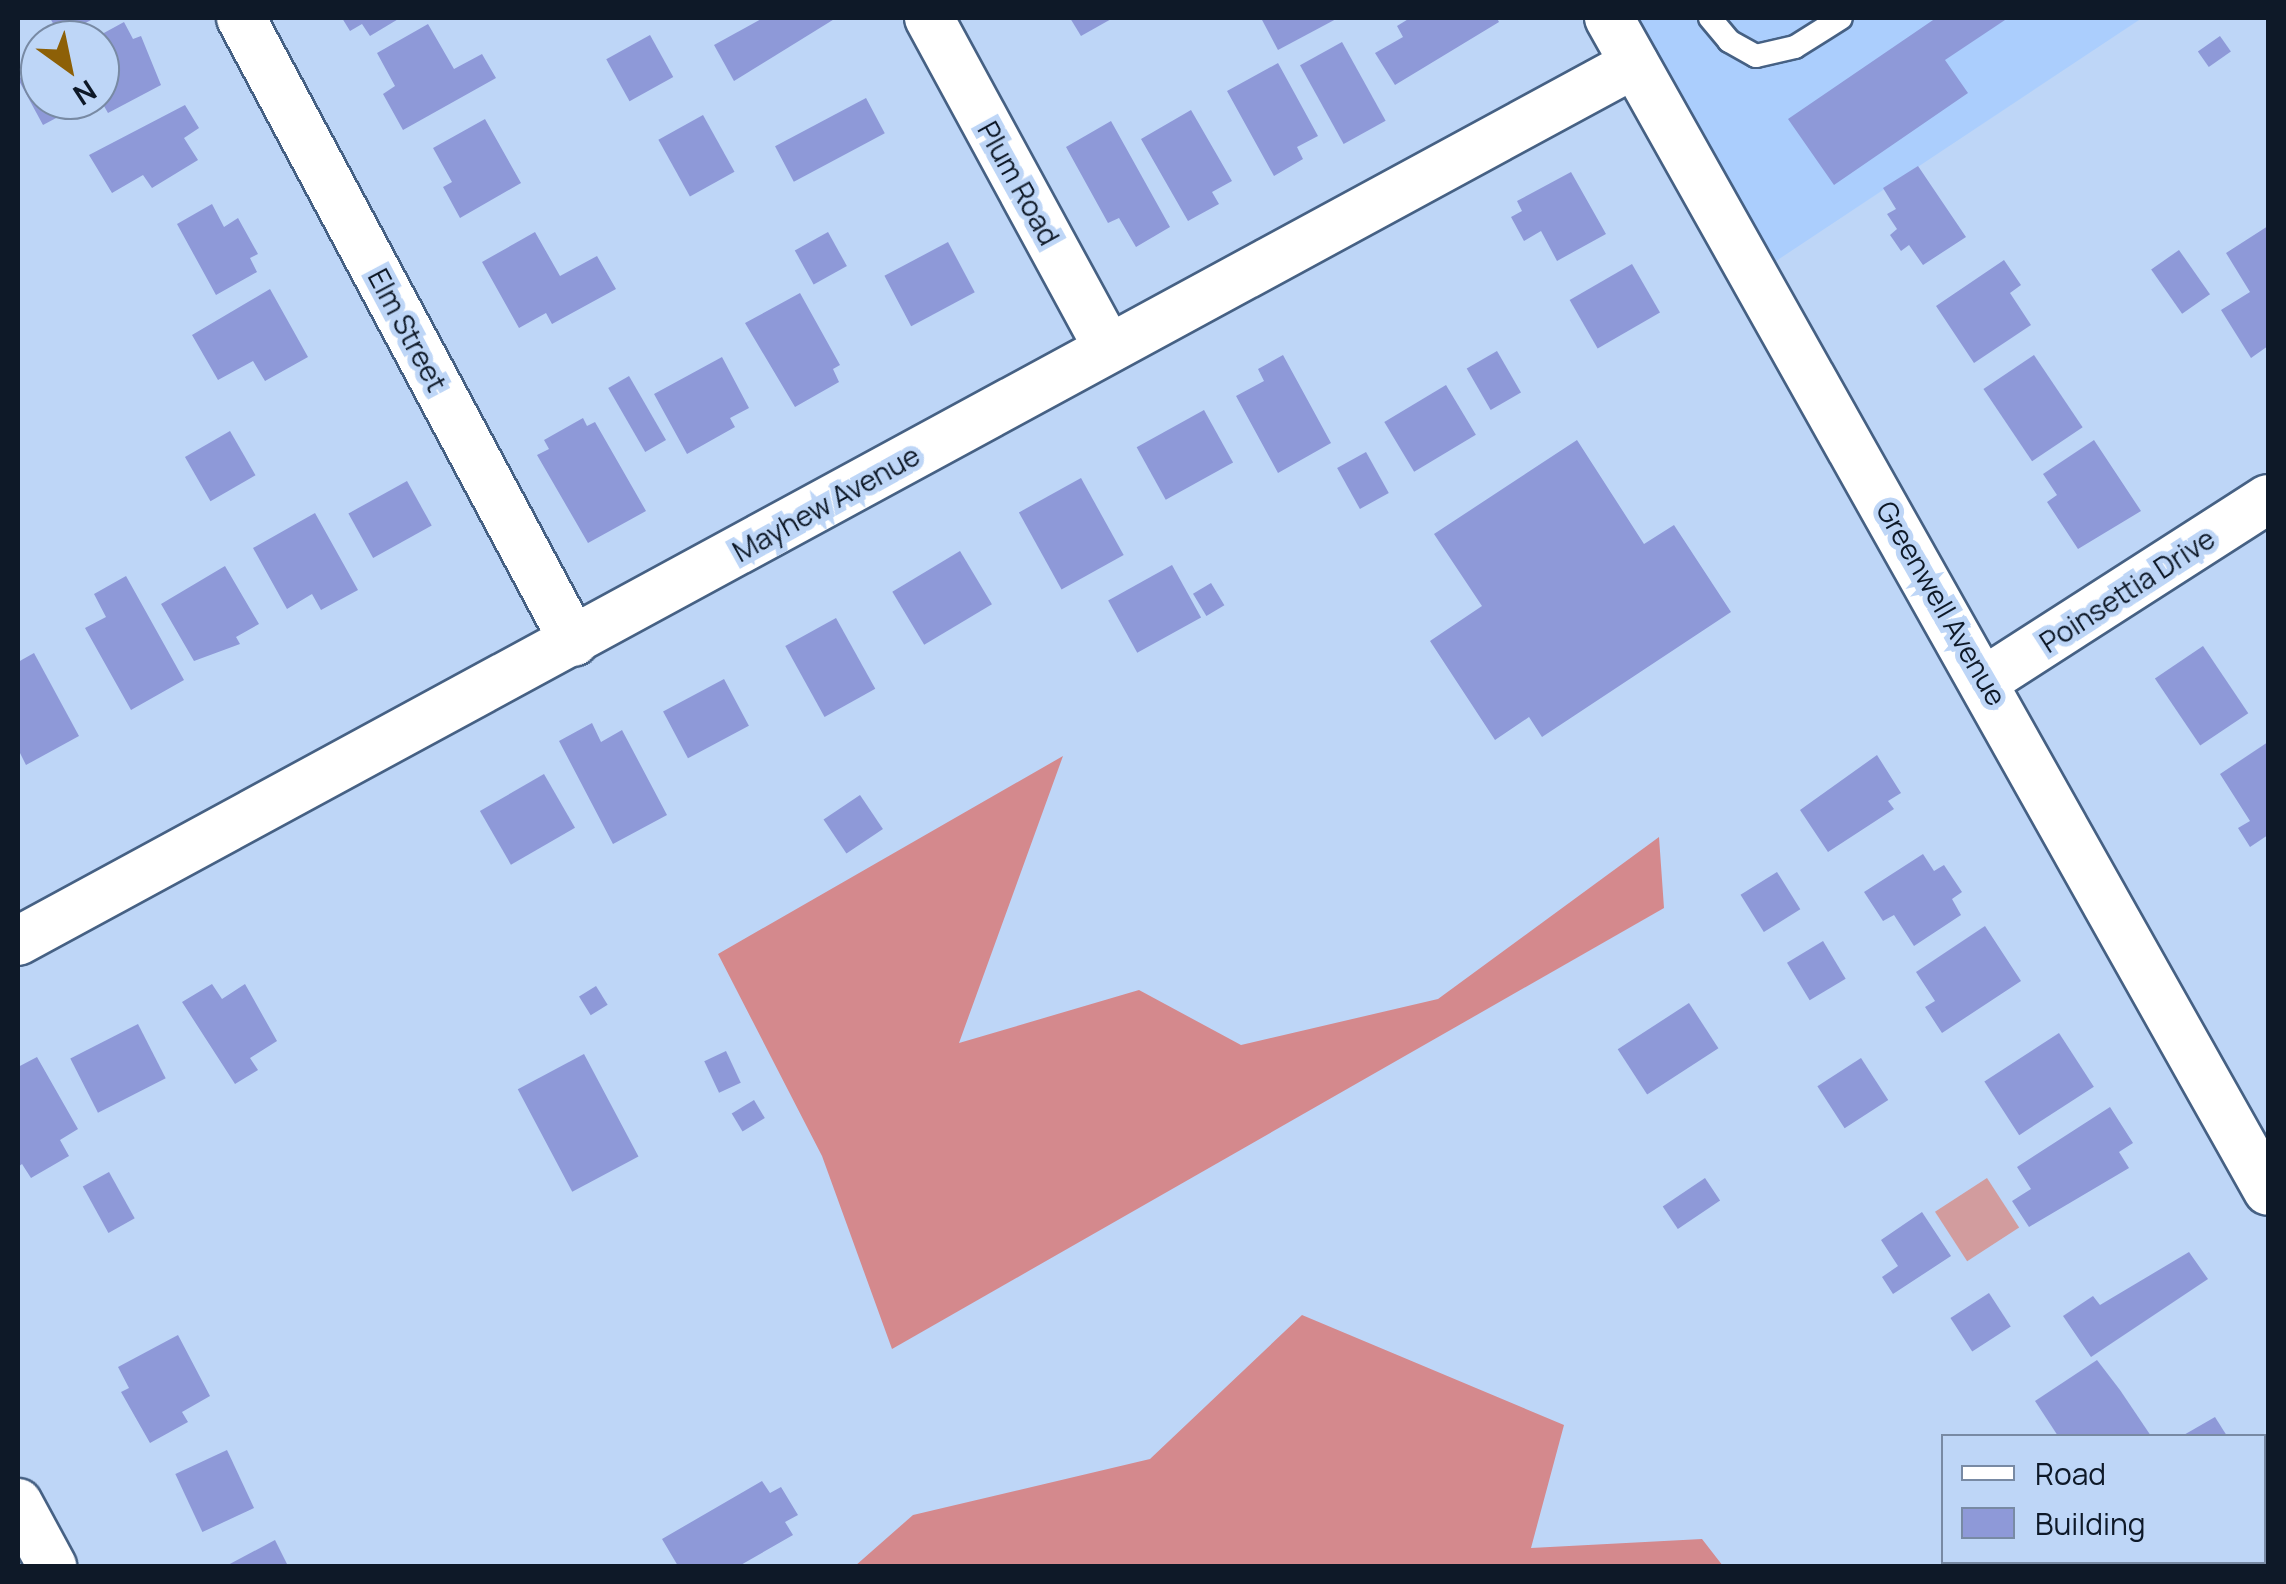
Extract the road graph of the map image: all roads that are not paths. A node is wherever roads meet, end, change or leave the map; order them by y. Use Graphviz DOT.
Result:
graph roads {
  1 [pos="241,18"];
  2 [pos="929,18"];
  3 [pos="1609,18"];
  4 [pos="1710,18"];
  5 [pos="1841,18"];
  6 [pos="1634,64"];
  7 [pos="1108,348"];
  8 [pos="2268,499"];
  9 [pos="574,642"];
  10 [pos="1986,680"];
  11 [pos="18,941"];
  12 [pos="2268,1191"];
  13 [pos="18,1503"];
  14 [pos="52,1566"];
  1 -- 9 [label="street, Elm Street"];
  2 -- 7 [label="street, Plum Road"];
  3 -- 6 [label="street, Greenwell Avenue"];
  4 -- 5 [label="lane"];
  6 -- 7 [label="street, Mayhew Avenue"];
  6 -- 10 [label="street, Greenwell Avenue"];
  7 -- 9 [label="street, Mayhew Avenue"];
  8 -- 10 [label="street, Poinsettia Drive"];
  9 -- 11 [label="street, Mayhew Avenue"];
  10 -- 12 [label="street, Greenwell Avenue"];
  13 -- 14 [label="street"];
}
